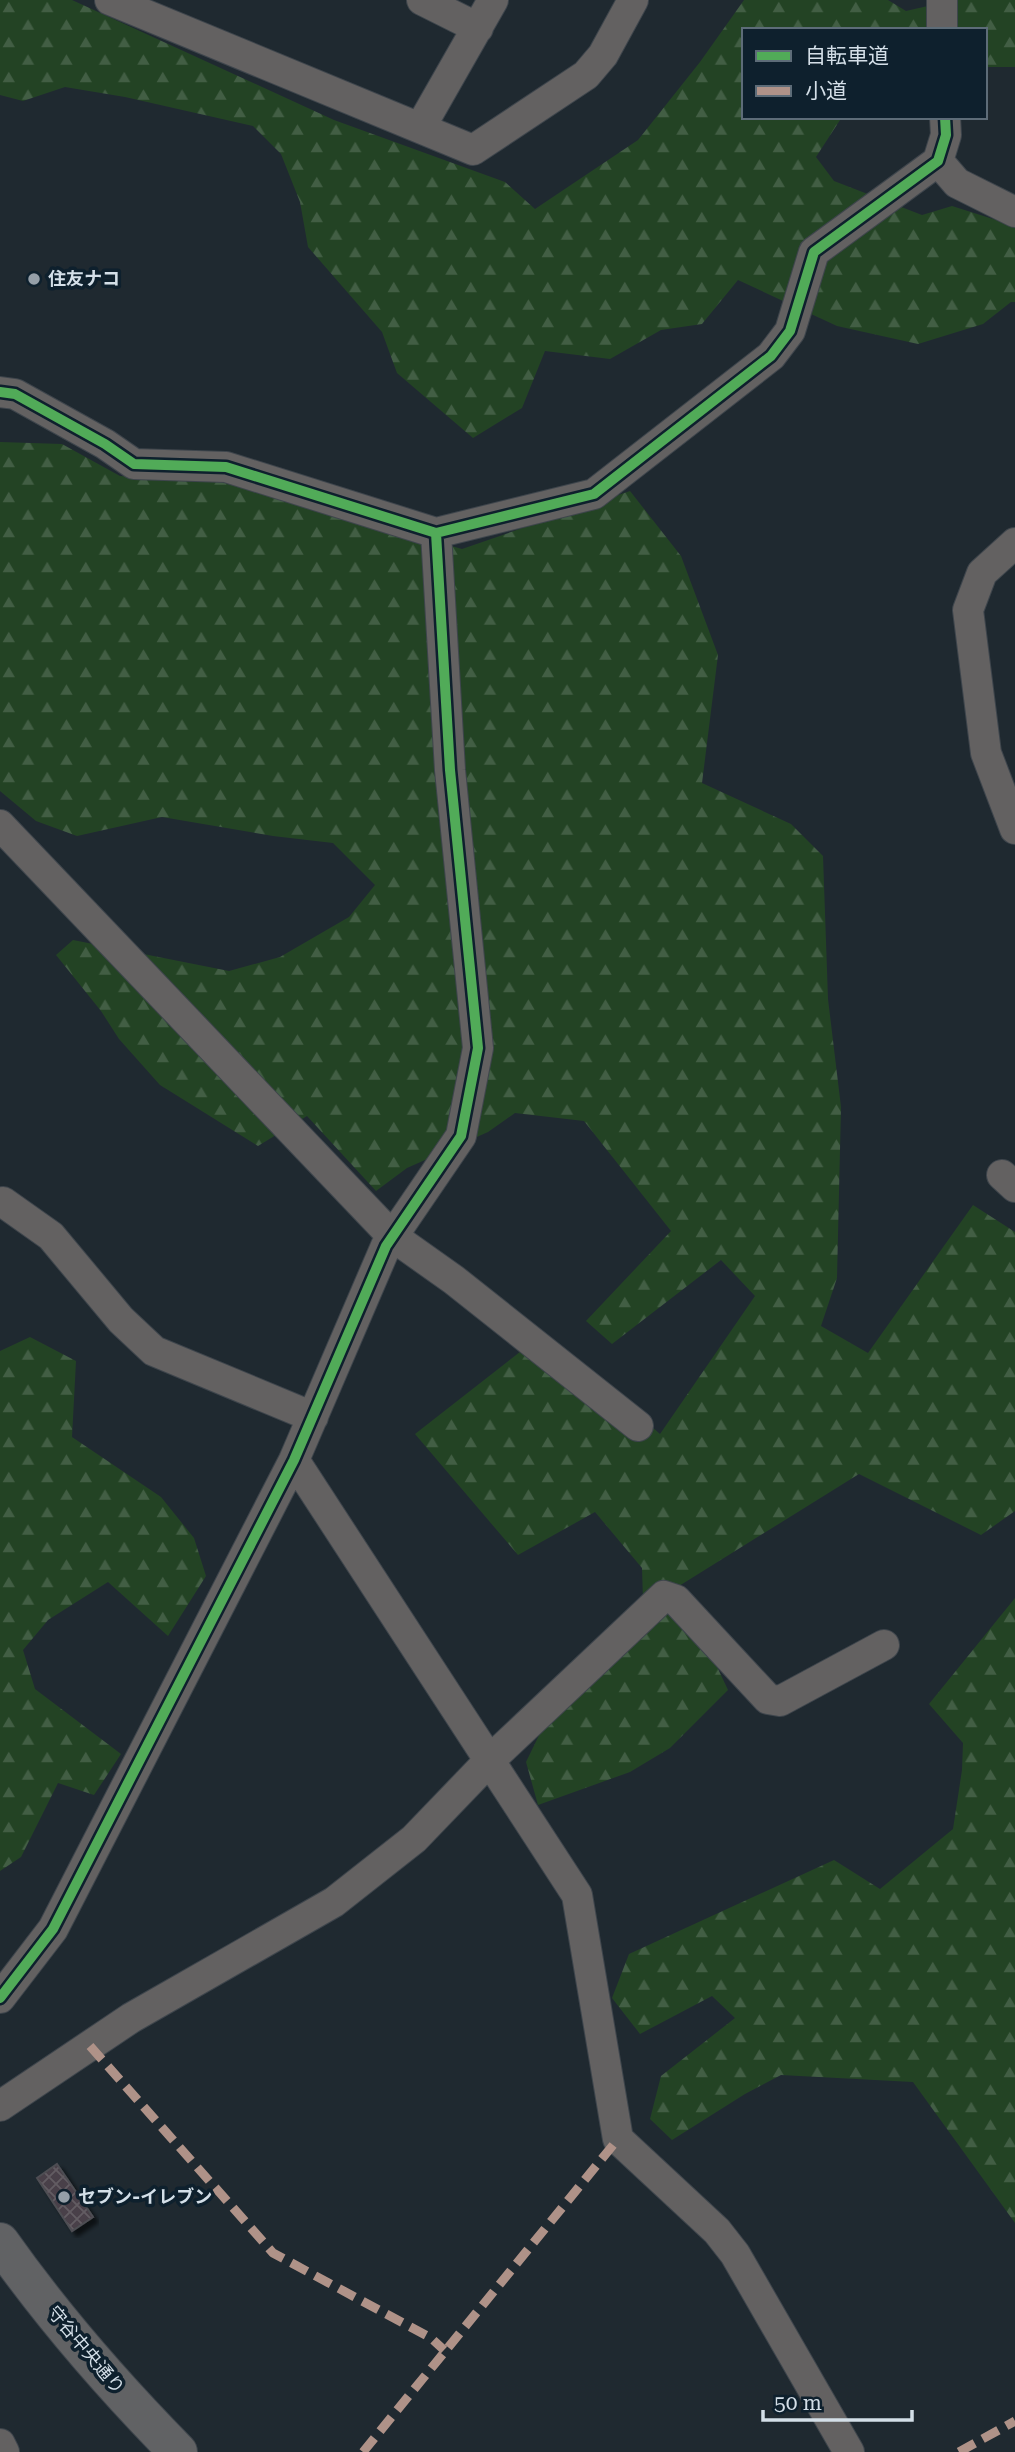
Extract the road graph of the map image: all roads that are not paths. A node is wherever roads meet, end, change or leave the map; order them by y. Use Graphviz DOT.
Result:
graph roads {
  1 [pos="110,0"];
  2 [pos="422,0"];
  3 [pos="493,0"];
  4 [pos="633,0"];
  5 [pos="942,0"];
  6 [pos="478,28"];
  7 [pos="943,28"];
  8 [pos="945,119"];
  9 [pos="420,128"];
  10 [pos="938,161"];
  11 [pos="1015,212"];
  12 [pos="0,392"];
  13 [pos="436,533"];
  14 [pos="1015,543"];
  15 [pos="0,825"];
  16 [pos="1015,830"];
  17 [pos="0,1203"];
  18 [pos="392,1236"];
  19 [pos="313,1417"];
  20 [pos="638,1426"];
  21 [pos="294,1460"];
  22 [pos="884,1645"];
  23 [pos="489,1760"];
  24 [pos="0,1998"];
  25 [pos="0,2106"];
  26 [pos="0,2242"];
  27 [pos="0,2444"];
  28 [pos="4,2452"];
  29 [pos="178,2452"];
  30 [pos="849,2452"];
  1 -- 9 [label="street"];
  2 -- 6 [label="street"];
  3 -- 6 [label="street"];
  4 -- 9 [label="street"];
  5 -- 7 [label="street"];
  6 -- 9 [label="street"];
  8 -- 10 [label="street"];
  10 -- 11 [label="street"];
  10 -- 13 [label="street"];
  12 -- 13 [label="street"];
  13 -- 18 [label="street"];
  14 -- 16 [label="street"];
  15 -- 18 [label="street"];
  17 -- 19 [label="street"];
  18 -- 19 [label="street"];
  18 -- 20 [label="street"];
  19 -- 21 [label="street"];
  21 -- 23 [label="street"];
  21 -- 24 [label="street"];
  22 -- 23 [label="street"];
  23 -- 25 [label="street"];
  23 -- 30 [label="street"];
  26 -- 29 [label="main road, 守谷中央通り"];
  27 -- 28 [label="street"];
}
